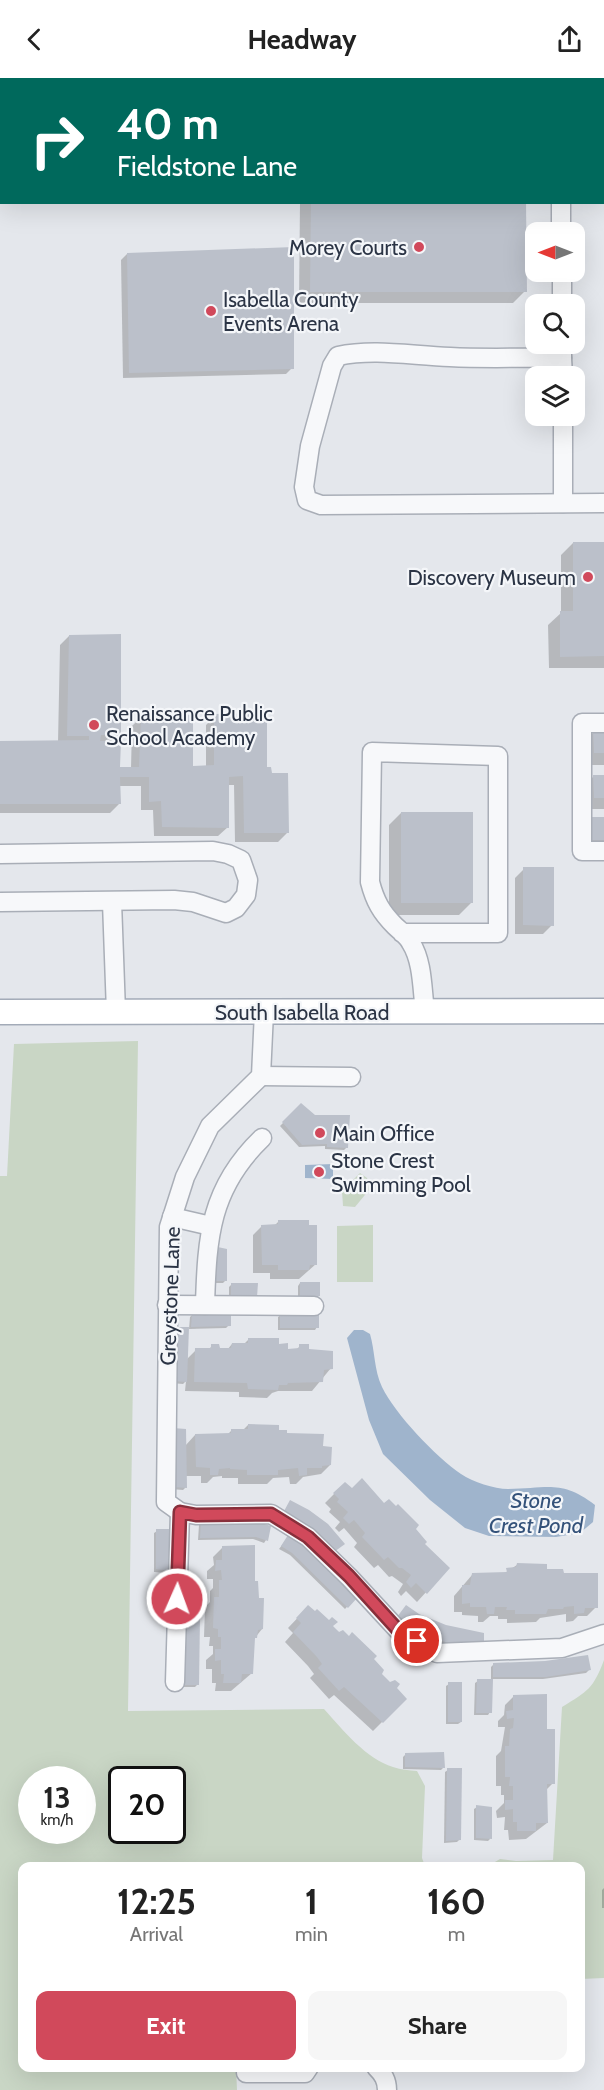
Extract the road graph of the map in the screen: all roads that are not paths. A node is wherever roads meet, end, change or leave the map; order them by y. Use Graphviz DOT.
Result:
graph roads {
  1 [pos="561,204"];
  2 [pos="561,222"];
  3 [pos="562,359"];
  4 [pos="563,426"];
  5 [pos="563,503"];
  6 [pos="604,503"];
  7 [pos="604,723"];
  8 [pos="604,851"];
  9 [pos="0,854"];
  10 [pos="0,902"];
  11 [pos="112,902"];
  12 [pos="402,933"];
  13 [pos="426,1011"];
  14 [pos="604,1011"];
  15 [pos="0,1012"];
  16 [pos="116,1012"];
  17 [pos="264,1012"];
  18 [pos="261,1076"];
  19 [pos="351,1077"];
  20 [pos="262,1138"];
  21 [pos="172,1217"];
  22 [pos="211,1226"];
  23 [pos="167,1305"];
  24 [pos="205,1305"];
  25 [pos="314,1306"];
  26 [pos="173,1507"];
  27 [pos="604,1634"];
  28 [pos="175,1682"];
  29 [pos="306,2072"];
  30 [pos="381,2072"];
  31 [pos="246,2073"];
  32 [pos="387,2090"];
  1 -- 2 [label="street"];
  3 -- 5 [label="street"];
  4 -- 5 [label="street"];
  5 -- 6 [label="street"];
  7 -- 8 [label="street"];
  9 -- 11 [label="street"];
  10 -- 11 [label="street"];
  11 -- 16 [label="street"];
  12 -- 12 [label="street"];
  12 -- 13 [label="street"];
  13 -- 14 [label="main road, South Isabella Road"];
  13 -- 17 [label="main road, South Isabella Road"];
  15 -- 16 [label="main road, South Isabella Road"];
  16 -- 17 [label="main road, South Isabella Road"];
  17 -- 18 [label="street"];
  18 -- 19 [label="street"];
  18 -- 21 [label="street, Greystone Lane"];
  20 -- 22 [label="street"];
  21 -- 22 [label="street"];
  21 -- 23 [label="street, Greystone Lane"];
  22 -- 24 [label="street"];
  23 -- 24 [label="street"];
  23 -- 26 [label="street, Greystone Lane"];
  24 -- 25 [label="street"];
  26 -- 27 [label="street"];
  26 -- 28 [label="street, Greystone Lane"];
  29 -- 31 [label="street"];
  30 -- 32 [label="street"];
}
